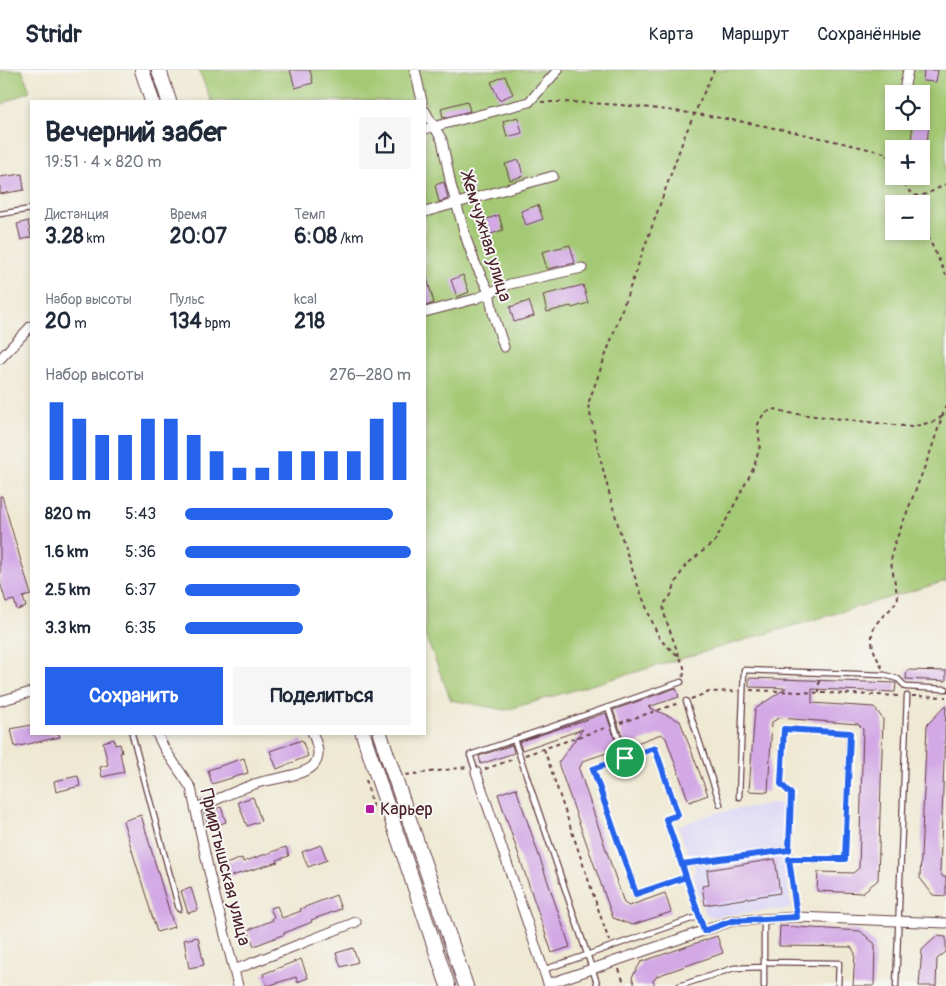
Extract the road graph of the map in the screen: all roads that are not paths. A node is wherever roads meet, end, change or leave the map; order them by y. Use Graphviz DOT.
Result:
graph roads {
  1 [pos="142,70"];
  2 [pos="159,70"];
  3 [pos="415,70"];
  4 [pos="558,70"];
  5 [pos="908,70"];
  6 [pos="905,84"];
  7 [pos="152,100"];
  8 [pos="169,100"];
  9 [pos="422,100"];
  10 [pos="426,113"];
  11 [pos="435,127"];
  12 [pos="426,129"];
  13 [pos="553,176"];
  14 [pos="458,204"];
  15 [pos="30,209"];
  16 [pos="426,212"];
  17 [pos="0,214"];
  18 [pos="582,268"];
  19 [pos="489,292"];
  20 [pos="426,312"];
  21 [pos="30,327"];
  22 [pos="504,347"];
  23 [pos="0,360"];
  24 [pos="681,682"];
  25 [pos="946,689"];
  26 [pos="30,692"];
  27 [pos="907,696"];
  28 [pos="0,701"];
  29 [pos="686,701"];
  30 [pos="608,707"];
  31 [pos="132,735"];
  32 [pos="158,735"];
  33 [pos="313,735"];
  34 [pos="363,735"];
  35 [pos="380,735"];
  36 [pos="514,739"];
  37 [pos="625,758"];
  38 [pos="475,770"];
  39 [pos="739,797"];
  40 [pos="720,804"];
  41 [pos="196,808"];
  42 [pos="789,850"];
  43 [pos="789,859"];
  44 [pos="682,864"];
  45 [pos="686,877"];
  46 [pos="179,909"];
  47 [pos="700,916"];
  48 [pos="797,917"];
  49 [pos="764,918"];
  50 [pos="356,922"];
  51 [pos="899,922"];
  52 [pos="946,923"];
  53 [pos="704,931"];
  54 [pos="588,954"];
  55 [pos="764,965"];
  56 [pos="593,969"];
  57 [pos="234,970"];
  58 [pos="543,970"];
  59 [pos="548,985"];
  60 [pos="238,986"];
  61 [pos="448,986"];
  62 [pos="466,986"];
  63 [pos="598,986"];
  64 [pos="679,986"];
  65 [pos="764,986"];
  66 [pos="838,986"];
  67 [pos="896,986"];
  1 -- 7 [label="main road"];
  2 -- 8 [label="main road"];
  3 -- 9 [label="street"];
  4 -- 11 [label="street"];
  5 -- 6 [label="street"];
  10 -- 11 [label="street, Жемчужная улица"];
  11 -- 12 [label="street"];
  11 -- 14 [label="street, Жемчужная улица"];
  13 -- 14 [label="street"];
  14 -- 16 [label="street"];
  14 -- 19 [label="street, Жемчужная улица"];
  15 -- 17 [label="lane"];
  18 -- 19 [label="street"];
  19 -- 20 [label="street"];
  19 -- 22 [label="street, Жемчужная улица"];
  21 -- 23 [label="street"];
  24 -- 30 [label="lane"];
  25 -- 39 [label="lane"];
  26 -- 28 [label="street"];
  27 -- 51 [label="lane"];
  29 -- 40 [label="lane"];
  30 -- 36 [label="lane"];
  30 -- 37 [label="lane"];
  31 -- 46 [label="lane"];
  32 -- 41 [label="street, Прииртышская улица"];
  33 -- 41 [label="street"];
  34 -- 61 [label="main road"];
  35 -- 62 [label="main road"];
  36 -- 38 [label="lane"];
  36 -- 54 [label="lane"];
  37 -- 44 [label="lane"];
  37 -- 45 [label="lane"];
  38 -- 58 [label="street"];
  41 -- 57 [label="street, Прииртышская улица"];
  42 -- 43 [label="lane"];
  42 -- 43 [label="lane"];
  42 -- 44 [label="lane"];
  43 -- 48 [label="lane"];
  44 -- 45 [label="lane"];
  45 -- 47 [label="lane"];
  47 -- 53 [label="lane"];
  47 -- 54 [label="lane"];
  48 -- 49 [label="street"];
  48 -- 51 [label="street"];
  49 -- 53 [label="street"];
  49 -- 55 [label="lane"];
  50 -- 57 [label="street"];
  51 -- 52 [label="street"];
  51 -- 67 [label="lane"];
  53 -- 56 [label="street"];
  54 -- 56 [label="lane"];
  54 -- 58 [label="lane"];
  55 -- 64 [label="lane"];
  55 -- 65 [label="lane"];
  55 -- 66 [label="lane"];
  56 -- 59 [label="street"];
  56 -- 63 [label="lane"];
  57 -- 60 [label="street, Прииртышская улица"];
  58 -- 59 [label="street"];
}
